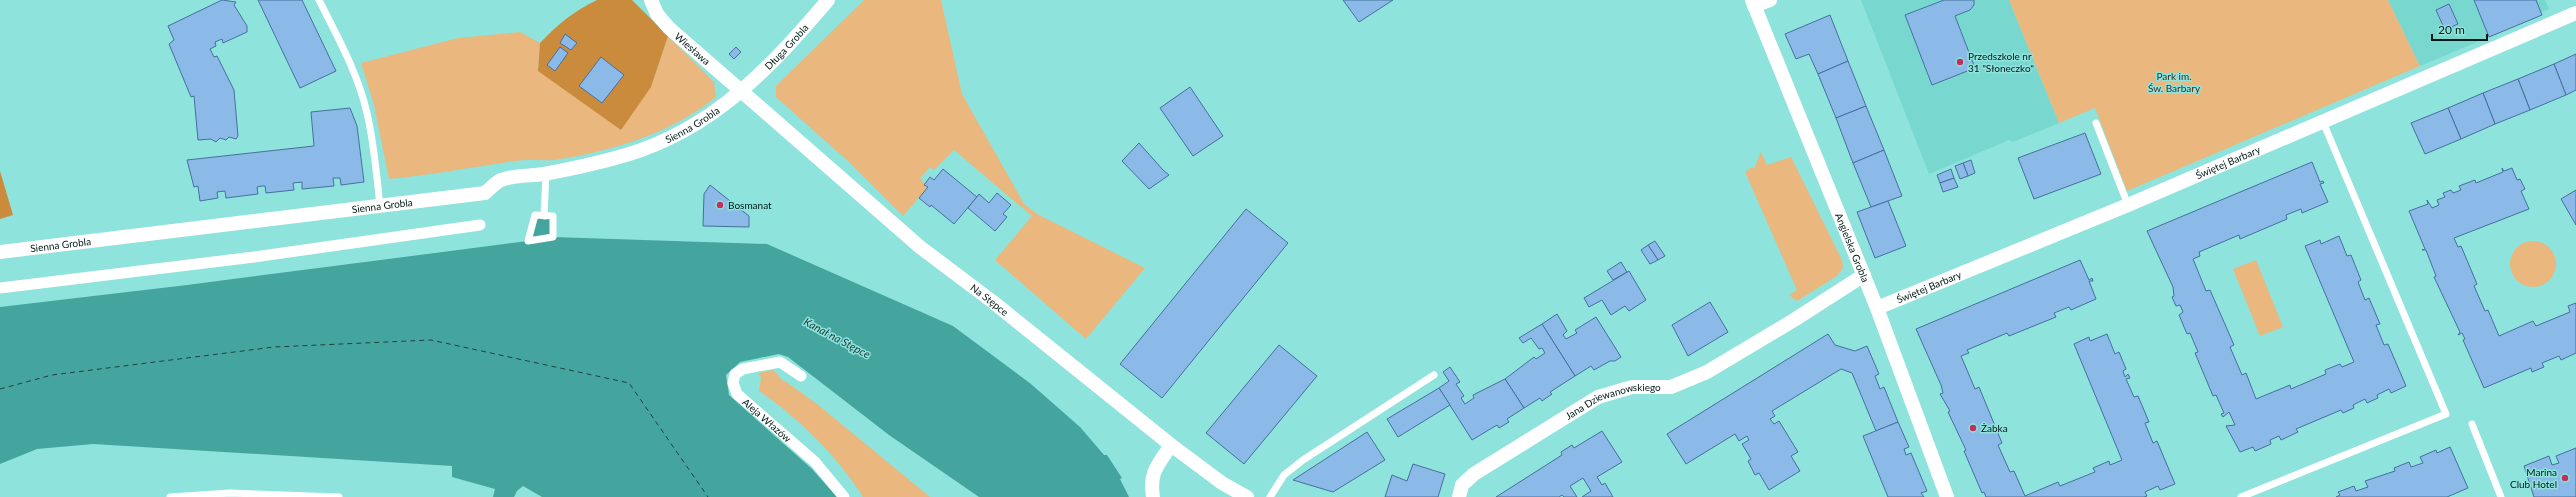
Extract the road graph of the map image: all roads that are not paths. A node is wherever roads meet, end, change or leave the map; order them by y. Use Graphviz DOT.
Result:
graph roads {
  1 [pos="319,0"];
  2 [pos="651,0"];
  3 [pos="828,0"];
  4 [pos="1770,0"];
  5 [pos="1753,3"];
  6 [pos="2576,13"];
  7 [pos="742,90"];
  8 [pos="2323,122"];
  9 [pos="2096,123"];
  10 [pos="546,173"];
  11 [pos="2128,205"];
  12 [pos="380,207"];
  13 [pos="544,216"];
  14 [pos="480,225"];
  15 [pos="0,252"];
  16 [pos="1864,275"];
  17 [pos="0,288"];
  18 [pos="1877,308"];
  19 [pos="1434,375"];
  20 [pos="801,376"];
  21 [pos="2472,424"];
  22 [pos="1171,445"];
  23 [pos="170,497"];
  24 [pos="339,497"];
  25 [pos="844,497"];
  26 [pos="1153,497"];
  27 [pos="1248,497"];
  28 [pos="1270,497"];
  29 [pos="1459,497"];
  30 [pos="1947,497"];
  31 [pos="2241,497"];
  32 [pos="2501,497"];
  1 -- 12 [label="lane"];
  2 -- 7 [label="street, Wiesława"];
  3 -- 7 [label="street, Długa Grobla"];
  4 -- 5 [label="street"];
  5 -- 16 [label="street, Angielska Grobla"];
  6 -- 8 [label="street, Świętej Barbary"];
  7 -- 10 [label="street, Sienna Grobla"];
  7 -- 22 [label="street, Na Stępce"];
  8 -- 11 [label="street, Świętej Barbary"];
  8 -- 31 [label="lane"];
  9 -- 11 [label="lane"];
  10 -- 12 [label="street, Sienna Grobla"];
  10 -- 13 [label="lane"];
  11 -- 18 [label="street, Świętej Barbary"];
  12 -- 15 [label="street, Sienna Grobla"];
  13 -- 13 [label="lane"];
  14 -- 17 [label="street"];
  16 -- 18 [label="street, Angielska Grobla"];
  16 -- 29 [label="street, Jana Dziewanowskiego"];
  18 -- 30 [label="street, Angielska Grobla"];
  19 -- 28 [label="lane"];
  20 -- 25 [label="street, Aleja Włazów"];
  21 -- 32 [label="lane"];
  22 -- 26 [label="street"];
  22 -- 27 [label="street, Na Stępce"];
  23 -- 24 [label="lane"];
}
